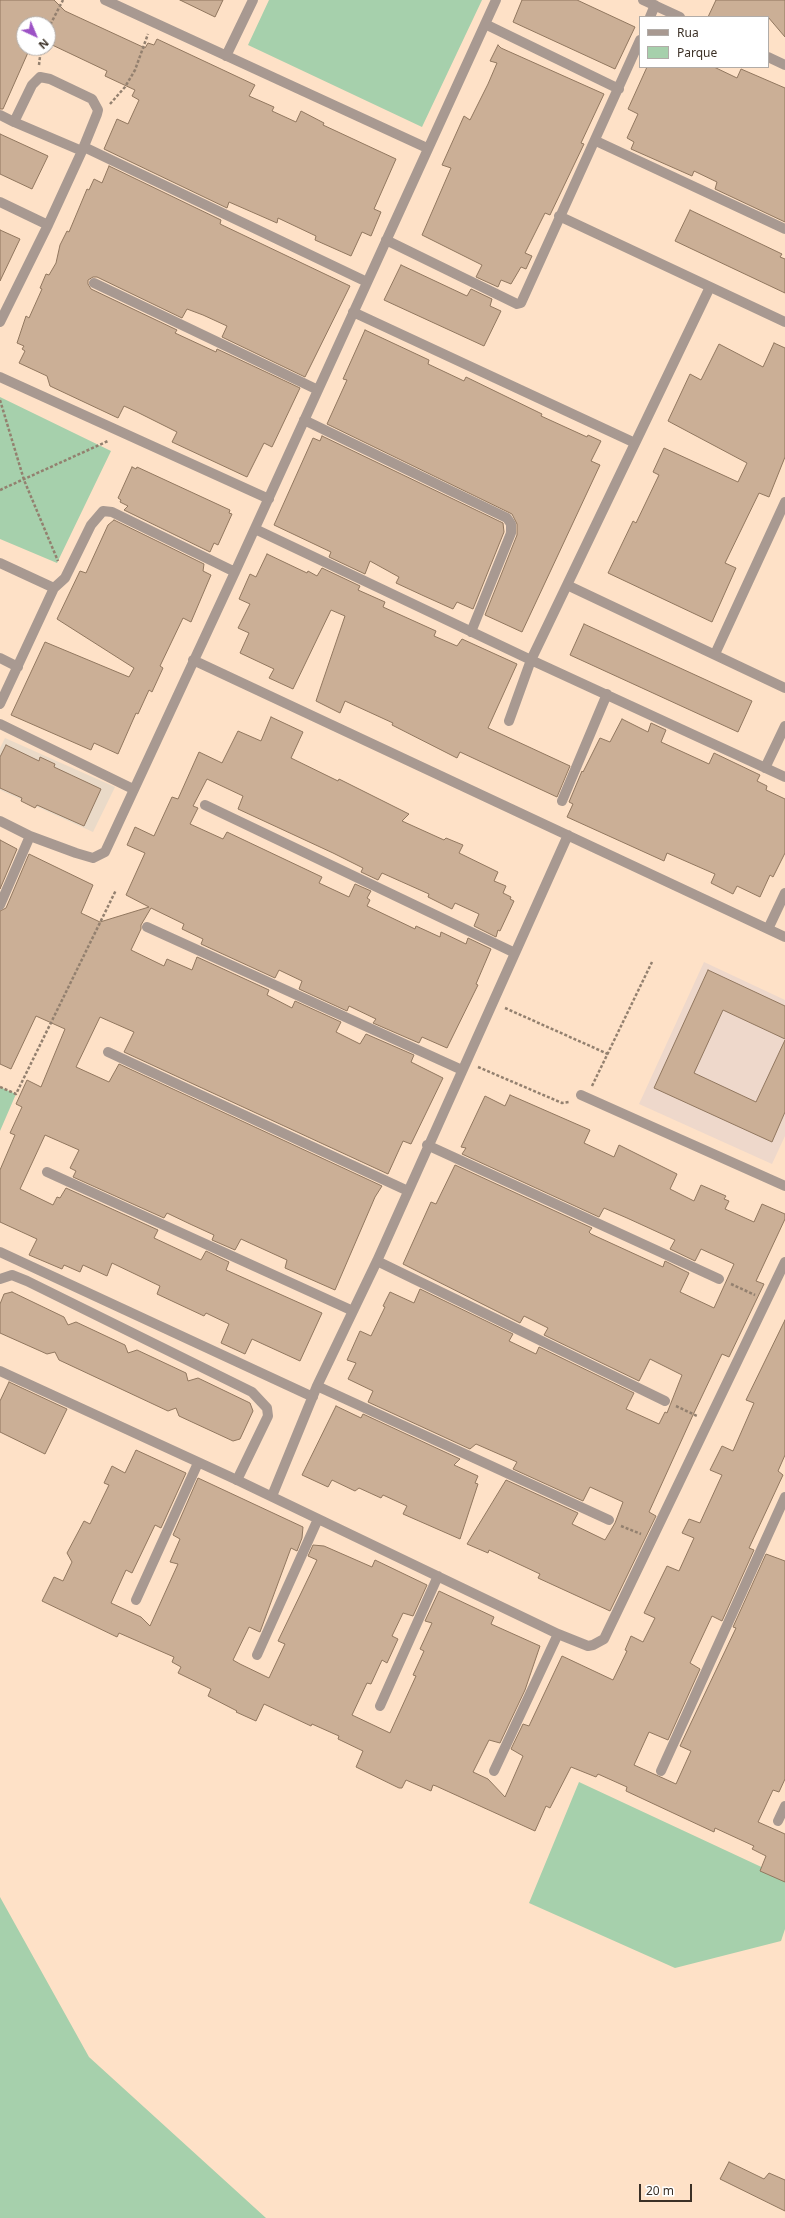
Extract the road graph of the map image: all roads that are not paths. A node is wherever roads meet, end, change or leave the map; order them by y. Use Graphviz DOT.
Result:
graph roads {
  1 [pos="105,0"];
  2 [pos="253,0"];
  3 [pos="496,0"];
  4 [pos="643,0"];
  5 [pos="655,6"];
  6 [pos="650,16"];
  7 [pos="678,16"];
  8 [pos="485,24"];
  9 [pos="639,42"];
  10 [pos="226,56"];
  11 [pos="769,57"];
  12 [pos="785,65"];
  13 [pos="619,89"];
  14 [pos="0,115"];
  15 [pos="14,122"];
  16 [pos="596,141"];
  17 [pos="427,148"];
  18 [pos="83,149"];
  19 [pos="0,202"];
  20 [pos="559,216"];
  21 [pos="48,225"];
  22 [pos="785,230"];
  23 [pos="386,240"];
  24 [pos="367,282"];
  25 [pos="94,284"];
  26 [pos="710,287"];
  27 [pos="353,312"];
  28 [pos="0,322"];
  29 [pos="785,322"];
  30 [pos="0,377"];
  31 [pos="318,390"];
  32 [pos="304,420"];
  33 [pos="635,443"];
  34 [pos="269,499"];
  35 [pos="785,502"];
  36 [pos="255,529"];
  37 [pos="0,563"];
  38 [pos="236,572"];
  39 [pos="567,585"];
  40 [pos="54,588"];
  41 [pos="470,632"];
  42 [pos="715,654"];
  43 [pos="0,658"];
  44 [pos="193,660"];
  45 [pos="532,660"];
  46 [pos="18,667"];
  47 [pos="785,688"];
  48 [pos="607,694"];
  49 [pos="0,704"];
  50 [pos="509,721"];
  51 [pos="0,724"];
  52 [pos="785,726"];
  53 [pos="765,768"];
  54 [pos="785,777"];
  55 [pos="133,789"];
  56 [pos="562,801"];
  57 [pos="205,805"];
  58 [pos="0,821"];
  59 [pos="568,835"];
  60 [pos="30,836"];
  61 [pos="785,893"];
  62 [pos="0,905"];
  63 [pos="148,927"];
  64 [pos="768,929"];
  65 [pos="785,937"];
  66 [pos="516,954"];
  67 [pos="108,1052"];
  68 [pos="464,1066"];
  69 [pos="581,1095"];
  70 [pos="428,1145"];
  71 [pos="47,1172"];
  72 [pos="785,1186"];
  73 [pos="408,1191"];
  74 [pos="0,1252"];
  75 [pos="377,1261"];
  76 [pos="785,1262"];
  77 [pos="0,1279"];
  78 [pos="719,1279"];
  79 [pos="353,1311"];
  80 [pos="0,1371"];
  81 [pos="317,1386"];
  82 [pos="313,1397"];
  83 [pos="665,1401"];
  84 [pos="198,1463"];
  85 [pos="237,1480"];
  86 [pos="272,1496"];
  87 [pos="785,1497"];
  88 [pos="318,1519"];
  89 [pos="609,1520"];
  90 [pos="438,1576"];
  91 [pos="136,1600"];
  92 [pos="558,1634"];
  93 [pos="257,1655"];
  94 [pos="380,1706"];
  95 [pos="494,1771"];
  96 [pos="661,1771"];
  97 [pos="785,1806"];
  98 [pos="778,1821"];
  1 -- 10 [label="street"];
  2 -- 10 [label="street"];
  3 -- 8 [label="street"];
  4 -- 5 [label="street"];
  5 -- 6 [label="street"];
  5 -- 7 [label="street"];
  8 -- 13 [label="street"];
  8 -- 17 [label="street"];
  9 -- 13 [label="street"];
  10 -- 17 [label="street"];
  11 -- 12 [label="street"];
  13 -- 16 [label="street"];
  14 -- 15 [label="street"];
  15 -- 18 [label="street"];
  15 -- 18 [label="street"];
  16 -- 20 [label="street"];
  16 -- 22 [label="street"];
  17 -- 23 [label="street"];
  18 -- 21 [label="street"];
  18 -- 24 [label="street"];
  19 -- 21 [label="street"];
  20 -- 23 [label="street"];
  20 -- 26 [label="street"];
  21 -- 28 [label="street"];
  23 -- 24 [label="street"];
  24 -- 27 [label="street"];
  25 -- 31 [label="street"];
  26 -- 29 [label="street"];
  26 -- 33 [label="street"];
  27 -- 31 [label="street"];
  27 -- 33 [label="street"];
  30 -- 34 [label="street"];
  31 -- 32 [label="street"];
  32 -- 34 [label="street"];
  32 -- 41 [label="street"];
  33 -- 39 [label="street"];
  34 -- 36 [label="street"];
  35 -- 42 [label="street"];
  36 -- 38 [label="street"];
  36 -- 41 [label="street"];
  37 -- 40 [label="street"];
  38 -- 40 [label="street"];
  38 -- 44 [label="street"];
  39 -- 42 [label="street"];
  39 -- 45 [label="street"];
  40 -- 46 [label="street"];
  41 -- 45 [label="street"];
  42 -- 47 [label="street"];
  43 -- 46 [label="street"];
  44 -- 55 [label="street"];
  44 -- 59 [label="street"];
  45 -- 48 [label="street"];
  45 -- 50 [label="street"];
  46 -- 49 [label="street"];
  48 -- 53 [label="street"];
  48 -- 56 [label="street"];
  51 -- 55 [label="street"];
  52 -- 53 [label="street"];
  53 -- 54 [label="street"];
  55 -- 60 [label="street"];
  57 -- 66 [label="street"];
  58 -- 60 [label="street"];
  59 -- 64 [label="street"];
  59 -- 66 [label="street"];
  60 -- 62 [label="street"];
  61 -- 64 [label="street"];
  63 -- 68 [label="street"];
  64 -- 65 [label="street"];
  66 -- 68 [label="street"];
  67 -- 73 [label="street"];
  68 -- 70 [label="street"];
  69 -- 72 [label="street"];
  70 -- 73 [label="street"];
  70 -- 78 [label="street"];
  71 -- 79 [label="street"];
  73 -- 75 [label="street"];
  74 -- 82 [label="street"];
  75 -- 79 [label="street"];
  75 -- 83 [label="street"];
  76 -- 92 [label="street"];
  77 -- 85 [label="street"];
  79 -- 81 [label="street"];
  80 -- 84 [label="street"];
  81 -- 82 [label="street"];
  81 -- 89 [label="street"];
  82 -- 86 [label="street"];
  84 -- 85 [label="street"];
  84 -- 91 [label="street"];
  85 -- 86 [label="street"];
  86 -- 88 [label="street"];
  87 -- 96 [label="street"];
  88 -- 90 [label="street"];
  88 -- 93 [label="street"];
  90 -- 92 [label="street"];
  90 -- 94 [label="street"];
  92 -- 95 [label="street"];
  97 -- 98 [label="street"];
}
